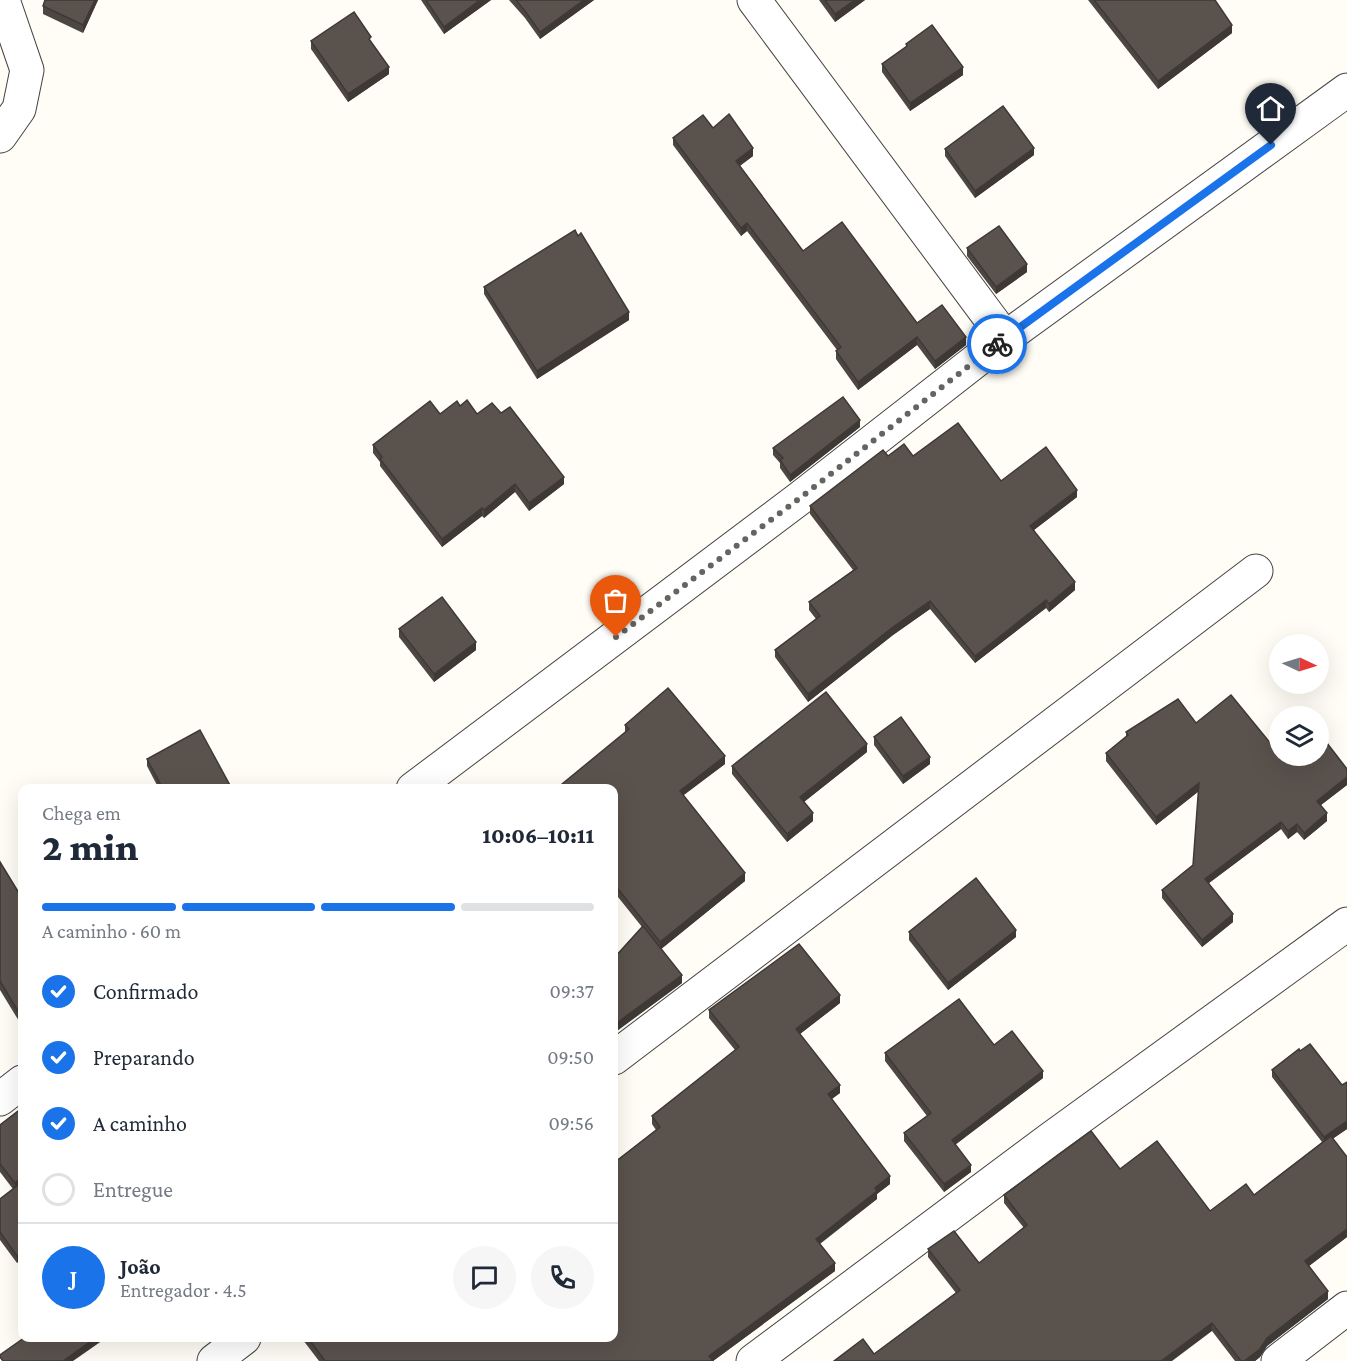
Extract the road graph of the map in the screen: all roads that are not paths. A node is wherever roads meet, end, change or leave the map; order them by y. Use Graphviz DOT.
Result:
graph roads {
  1 [pos="3,0"];
  2 [pos="754,0"];
  3 [pos="0,38"];
  4 [pos="27,70"];
  5 [pos="1347,90"];
  6 [pos="0,136"];
  7 [pos="1005,338"];
  8 [pos="1256,571"];
  9 [pos="420,784"];
  10 [pos="1347,924"];
  11 [pos="618,1055"];
  12 [pos="18,1085"];
  13 [pos="0,1099"];
  14 [pos="1347,1308"];
  15 [pos="239,1342"];
  16 [pos="213,1361"];
  17 [pos="753,1361"];
  18 [pos="1278,1361"];
  1 -- 4 [label="street"];
  2 -- 7 [label="street"];
  3 -- 4 [label="street"];
  4 -- 6 [label="street"];
  5 -- 7 [label="street"];
  7 -- 9 [label="street"];
  8 -- 11 [label="street"];
  10 -- 17 [label="street"];
  12 -- 13 [label="street"];
  14 -- 18 [label="street"];
  15 -- 16 [label="street"];
}
